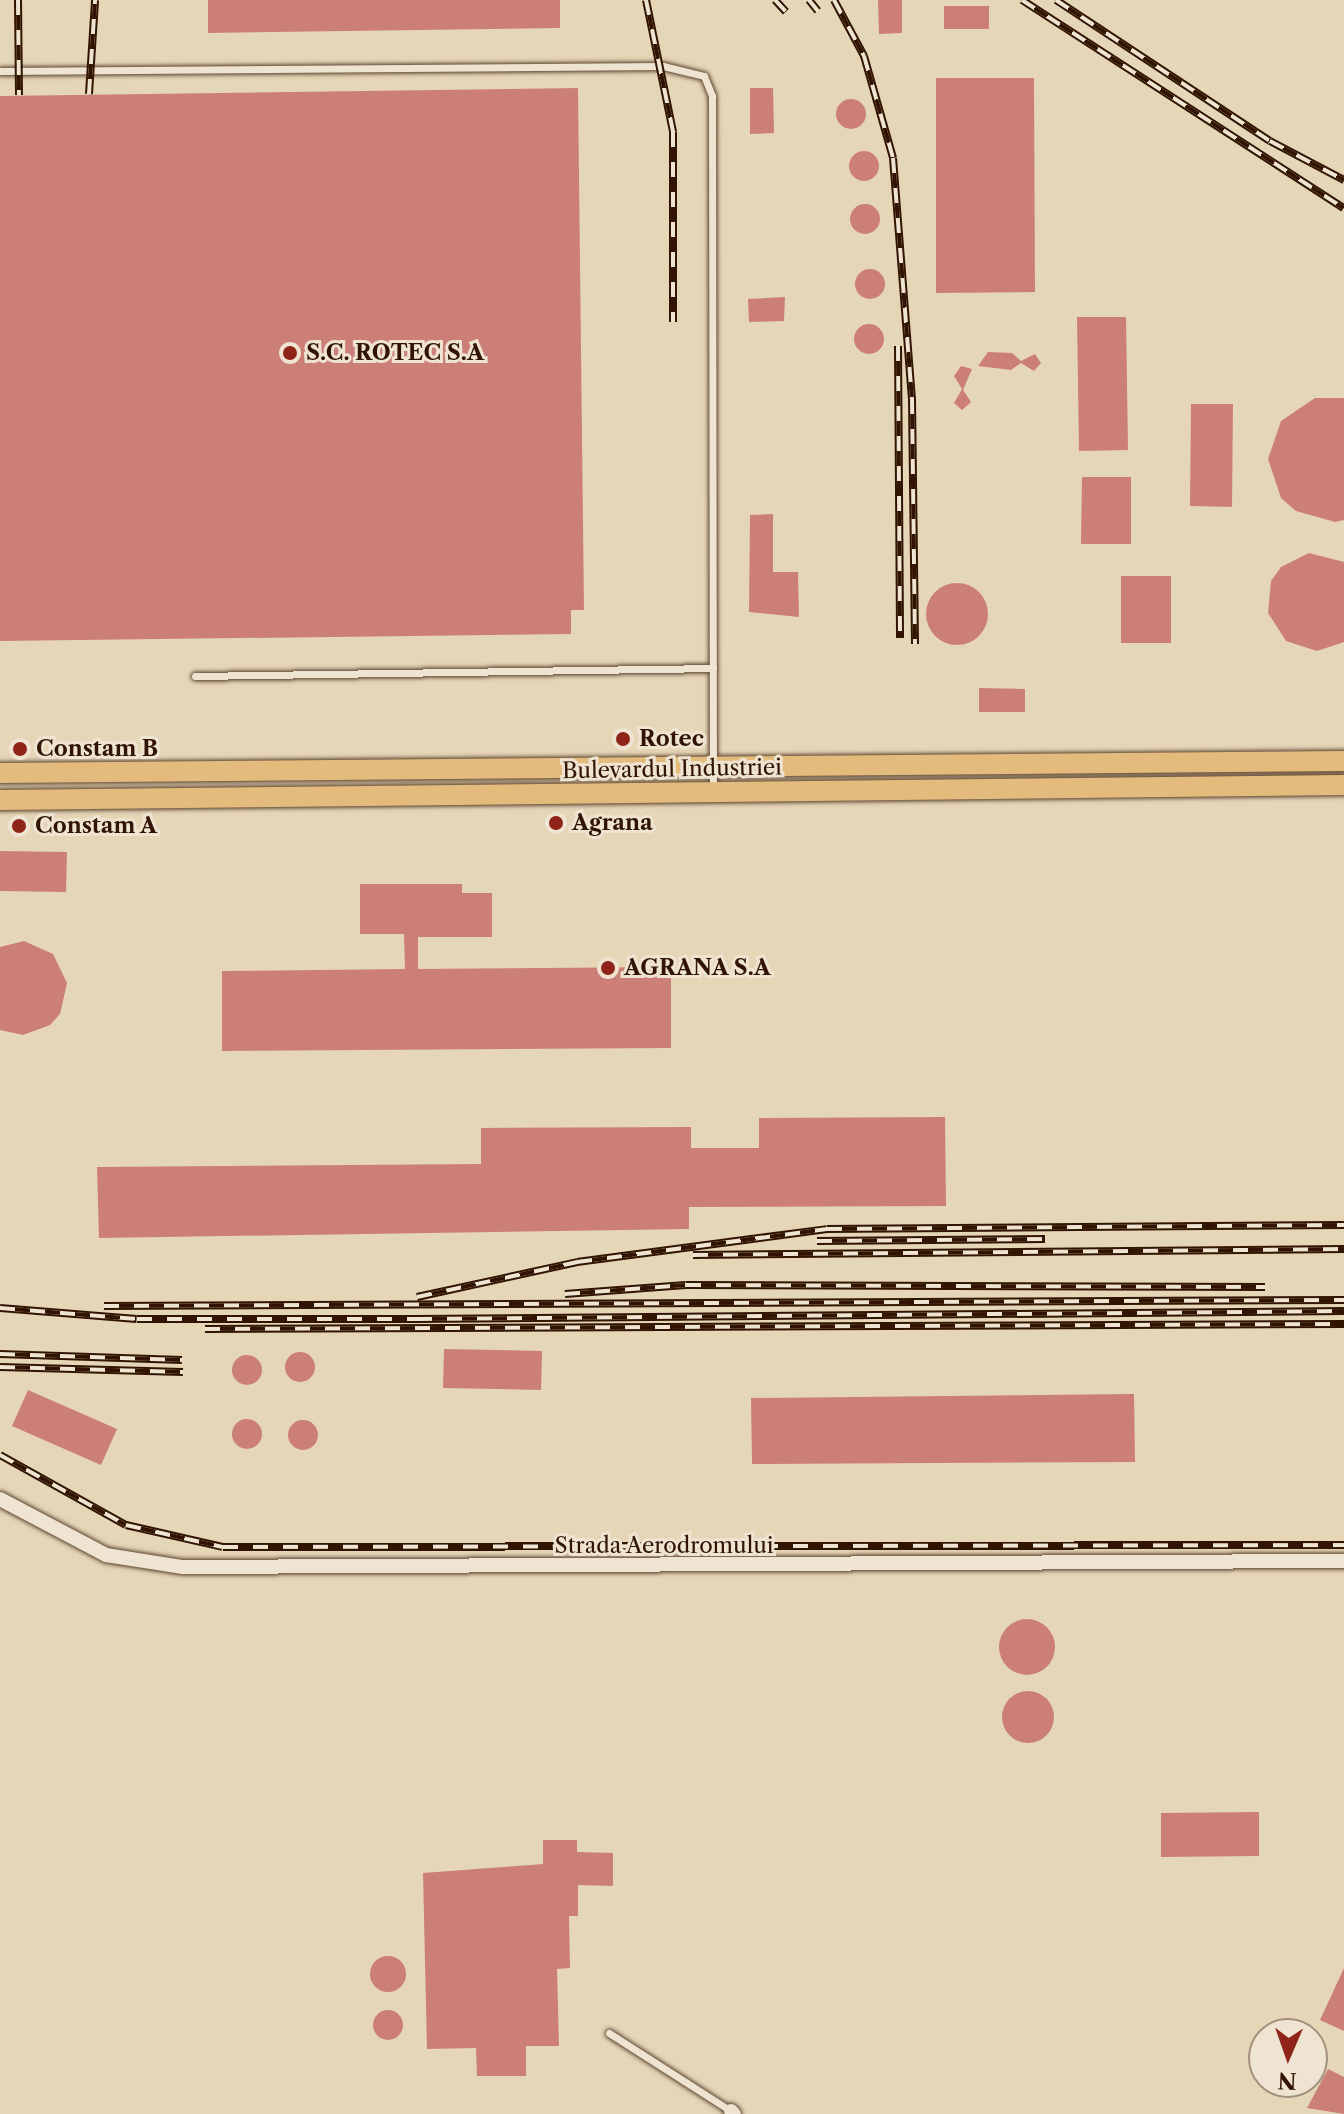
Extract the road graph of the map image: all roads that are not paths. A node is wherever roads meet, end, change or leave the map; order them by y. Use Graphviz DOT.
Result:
graph roads {
  1 [pos="0,71"];
  2 [pos="713,668"];
  3 [pos="195,676"];
  4 [pos="1344,761"];
  5 [pos="713,767"];
  6 [pos="0,773"];
  7 [pos="1344,785"];
  8 [pos="713,792"];
  9 [pos="0,800"];
  10 [pos="0,1499"];
  11 [pos="1344,1561"];
  12 [pos="609,2033"];
  13 [pos="732,2113"];
  1 -- 2 [label="lane"];
  2 -- 3 [label="lane"];
  2 -- 5 [label="lane"];
  4 -- 5 [label="main road, Bulevardul Industriei"];
  5 -- 6 [label="main road, Bulevardul Industriei"];
  5 -- 8 [label="lane"];
  7 -- 8 [label="main road, Bulevardul Industriei"];
  8 -- 9 [label="main road, Bulevardul Industriei"];
  10 -- 11 [label="street, Strada Aerodromului"];
  12 -- 13 [label="lane"];
}
